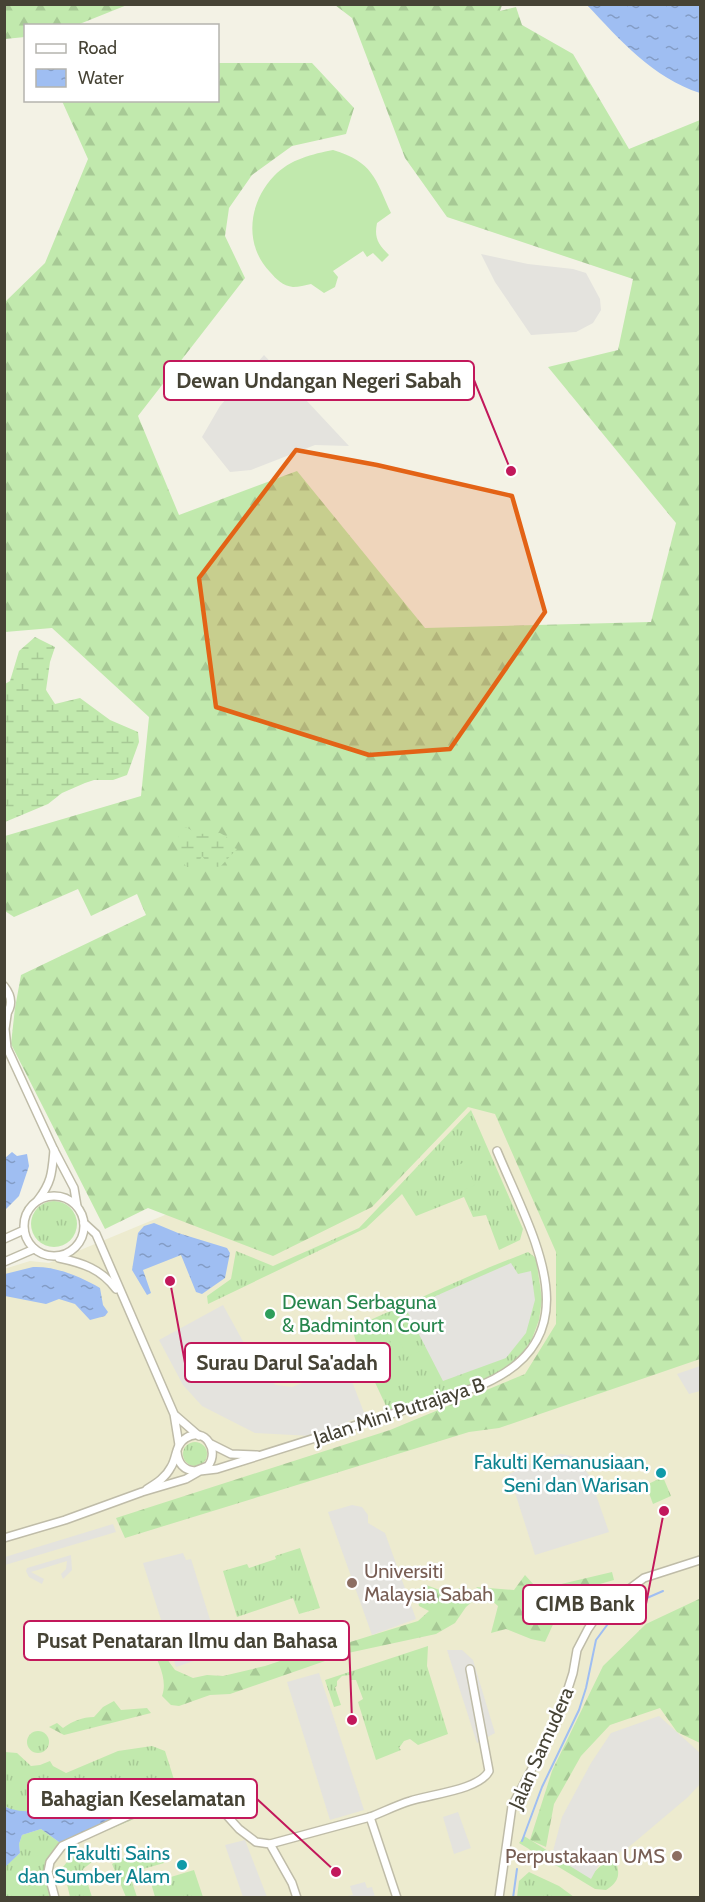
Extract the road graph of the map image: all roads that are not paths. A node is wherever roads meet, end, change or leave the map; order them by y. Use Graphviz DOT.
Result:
graph roads {
  1 [pos="4,986"];
  2 [pos="6,1016"];
  3 [pos="6,1046"];
  4 [pos="54,1150"];
  5 [pos="497,1151"];
  6 [pos="36,1202"];
  7 [pos="77,1206"];
  8 [pos="84,1223"];
  9 [pos="24,1230"];
  10 [pos="4,1239"];
  11 [pos="34,1249"];
  12 [pos="54,1257"];
  13 [pos="4,1262"];
  14 [pos="122,1298"];
  15 [pos="174,1414"];
  16 [pos="200,1436"];
  17 [pos="211,1444"];
  18 [pos="178,1448"];
  19 [pos="261,1455"];
  20 [pos="200,1471"];
  21 [pos="142,1492"];
  22 [pos="4,1538"];
  23 [pos="700,1560"];
  24 [pos="470,1669"];
  25 [pos="370,1817"];
  26 [pos="270,1844"];
  27 [pos="55,1898"];
  28 [pos="297,1898"];
  29 [pos="397,1898"];
  30 [pos="499,1898"];
  1 -- 2 [label="street"];
  2 -- 3 [label="street"];
  3 -- 4 [label="street"];
  4 -- 6 [label="street"];
  4 -- 7 [label="street"];
  5 -- 19 [label="street, Jalan Mini Putrajaya B"];
  6 -- 7 [label="street"];
  6 -- 9 [label="street"];
  7 -- 8 [label="street"];
  8 -- 12 [label="street"];
  8 -- 14 [label="street"];
  9 -- 10 [label="street"];
  9 -- 11 [label="street"];
  11 -- 12 [label="street"];
  11 -- 13 [label="street"];
  12 -- 14 [label="street"];
  14 -- 15 [label="street"];
  15 -- 16 [label="street"];
  15 -- 18 [label="street"];
  16 -- 17 [label="street"];
  16 -- 18 [label="street"];
  17 -- 19 [label="street"];
  17 -- 20 [label="street"];
  18 -- 20 [label="street"];
  18 -- 21 [label="street"];
  19 -- 20 [label="street, Jalan Mini Putrajaya B"];
  20 -- 21 [label="street, Jalan Mini Putrajaya B"];
  21 -- 22 [label="street"];
  23 -- 30 [label="street, Jalan Samudera"];
  24 -- 25 [label="street"];
  25 -- 26 [label="street"];
  25 -- 29 [label="street"];
  26 -- 27 [label="street"];
  26 -- 28 [label="street"];
}
